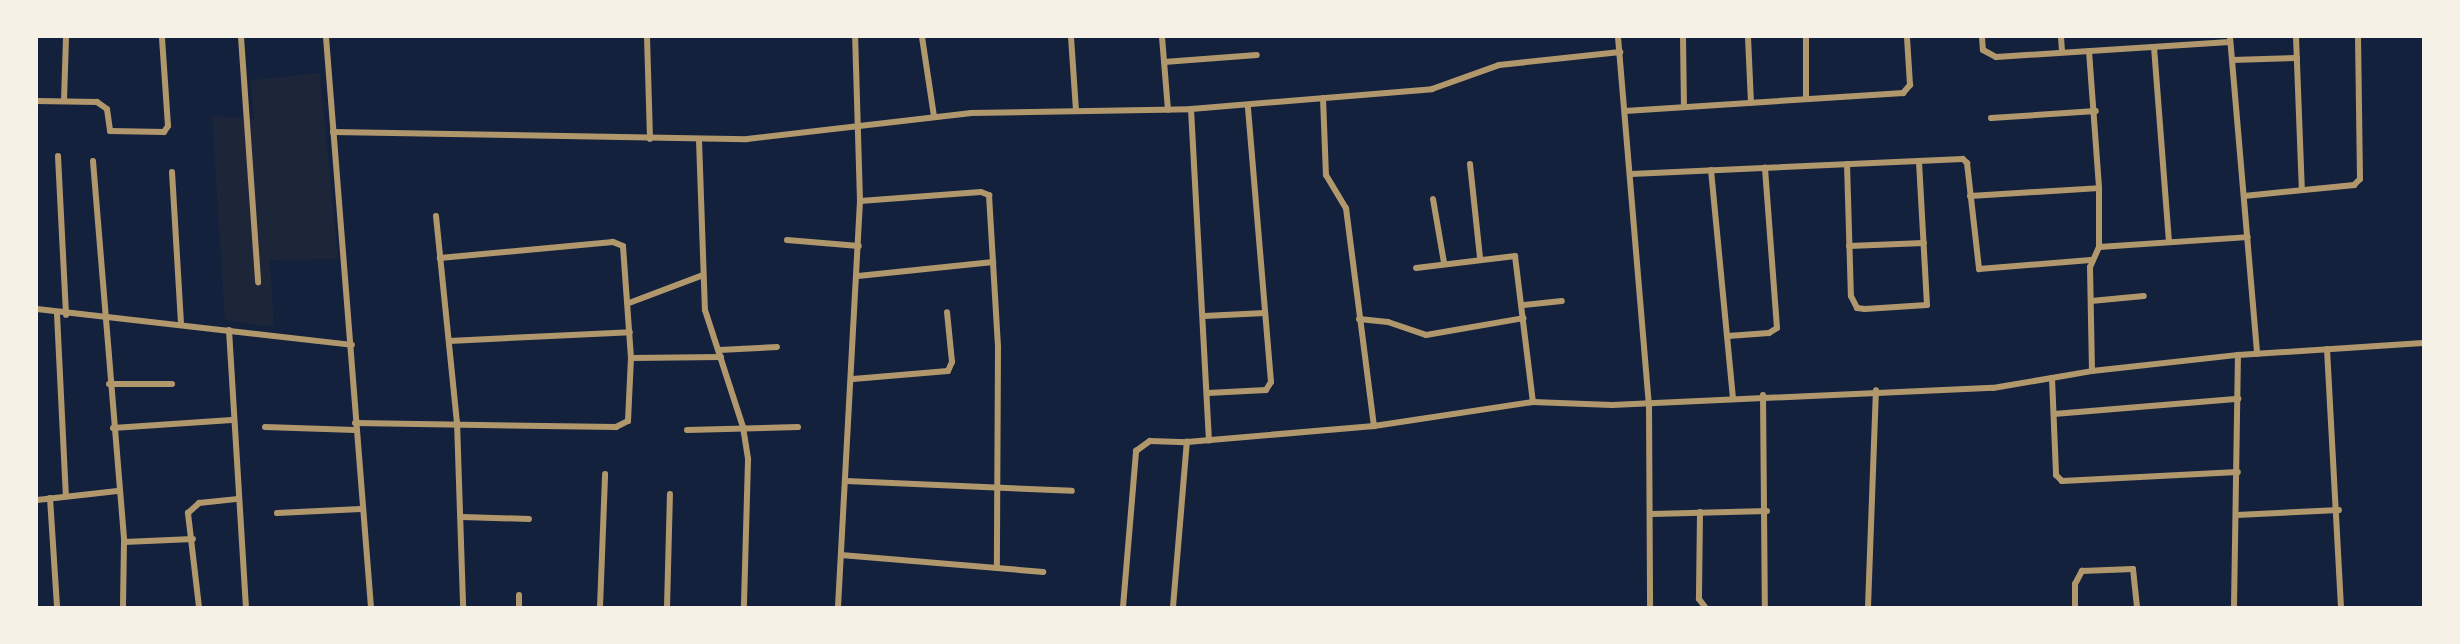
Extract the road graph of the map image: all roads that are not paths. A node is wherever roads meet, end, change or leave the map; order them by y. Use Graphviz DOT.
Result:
graph roads {
  1 [pos="66,37"];
  2 [pos="162,37"];
  3 [pos="241,37"];
  4 [pos="326,37"];
  5 [pos="647,37"];
  6 [pos="855,37"];
  7 [pos="922,37"];
  8 [pos="1071,37"];
  9 [pos="1162,37"];
  10 [pos="1618,37"];
  11 [pos="1683,37"];
  12 [pos="1748,37"];
  13 [pos="1806,37"];
  14 [pos="1907,37"];
  15 [pos="1982,37"];
  16 [pos="2061,37"];
  17 [pos="2144,37"];
  18 [pos="2296,37"];
  19 [pos="2358,37"];
  20 [pos="2230,39"];
  21 [pos="2154,47"];
  22 [pos="2144,48"];
  23 [pos="2089,51"];
  24 [pos="1620,52"];
  25 [pos="2062,52"];
  26 [pos="1257,55"];
  27 [pos="2297,58"];
  28 [pos="2232,60"];
  29 [pos="1164,62"];
  30 [pos="1323,98"];
  31 [pos="1807,98"];
  32 [pos="37,101"];
  33 [pos="64,101"];
  34 [pos="1751,103"];
  35 [pos="1248,106"];
  36 [pos="1684,106"];
  37 [pos="1191,109"];
  38 [pos="1076,110"];
  39 [pos="1168,110"];
  40 [pos="1625,111"];
  41 [pos="2096,111"];
  42 [pos="934,116"];
  43 [pos="1991,118"];
  44 [pos="860,125"];
  45 [pos="333,132"];
  46 [pos="650,139"];
  47 [pos="699,140"];
  48 [pos="58,156"];
  49 [pos="93,161"];
  50 [pos="1919,162"];
  51 [pos="1470,163"];
  52 [pos="1847,164"];
  53 [pos="1765,167"];
  54 [pos="1711,170"];
  55 [pos="172,172"];
  56 [pos="1632,174"];
  57 [pos="2099,188"];
  58 [pos="2302,190"];
  59 [pos="1970,196"];
  60 [pos="2244,196"];
  61 [pos="1433,200"];
  62 [pos="860,201"];
  63 [pos="436,216"];
  64 [pos="2248,237"];
  65 [pos="787,240"];
  66 [pos="2169,241"];
  67 [pos="1924,243"];
  68 [pos="859,246"];
  69 [pos="1850,246"];
  70 [pos="2099,247"];
  71 [pos="440,258"];
  72 [pos="1480,258"];
  73 [pos="2091,260"];
  74 [pos="993,262"];
  75 [pos="1444,263"];
  76 [pos="1416,268"];
  77 [pos="703,275"];
  78 [pos="858,276"];
  79 [pos="258,282"];
  80 [pos="2144,296"];
  81 [pos="2091,300"];
  82 [pos="1562,301"];
  83 [pos="629,303"];
  84 [pos="1523,305"];
  85 [pos="37,309"];
  86 [pos="947,312"];
  87 [pos="1265,313"];
  88 [pos="57,314"];
  89 [pos="66,315"];
  90 [pos="1203,316"];
  91 [pos="1524,318"];
  92 [pos="1359,319"];
  93 [pos="103,320"];
  94 [pos="181,324"];
  95 [pos="229,330"];
  96 [pos="630,332"];
  97 [pos="1728,336"];
  98 [pos="449,341"];
  99 [pos="2423,343"];
  100 [pos="352,345"];
  101 [pos="777,347"];
  102 [pos="2327,349"];
  103 [pos="720,354"];
  104 [pos="2257,354"];
  105 [pos="2238,355"];
  106 [pos="631,358"];
  107 [pos="2092,371"];
  108 [pos="2052,378"];
  109 [pos="853,379"];
  110 [pos="109,384"];
  111 [pos="172,384"];
  112 [pos="1876,390"];
  113 [pos="1208,393"];
  114 [pos="1763,395"];
  115 [pos="1733,397"];
  116 [pos="2238,399"];
  117 [pos="1533,402"];
  118 [pos="1649,403"];
  119 [pos="2054,414"];
  120 [pos="232,420"];
  121 [pos="457,422"];
  122 [pos="1374,426"];
  123 [pos="265,427"];
  124 [pos="355,427"];
  125 [pos="743,427"];
  126 [pos="799,427"];
  127 [pos="113,428"];
  128 [pos="687,430"];
  129 [pos="1209,441"];
  130 [pos="1187,442"];
  131 [pos="2238,472"];
  132 [pos="605,474"];
  133 [pos="846,481"];
  134 [pos="998,489"];
  135 [pos="117,491"];
  136 [pos="1072,491"];
  137 [pos="670,494"];
  138 [pos="66,496"];
  139 [pos="50,498"];
  140 [pos="236,499"];
  141 [pos="37,500"];
  142 [pos="361,509"];
  143 [pos="1767,510"];
  144 [pos="2339,510"];
  145 [pos="1700,512"];
  146 [pos="277,513"];
  147 [pos="1652,514"];
  148 [pos="2237,515"];
  149 [pos="462,517"];
  150 [pos="529,519"];
  151 [pos="193,539"];
  152 [pos="124,542"];
  153 [pos="841,555"];
  154 [pos="997,568"];
  155 [pos="1043,572"];
  156 [pos="519,595"];
  157 [pos="57,607"];
  158 [pos="123,607"];
  159 [pos="199,607"];
  160 [pos="246,607"];
  161 [pos="371,607"];
  162 [pos="463,607"];
  163 [pos="519,607"];
  164 [pos="600,607"];
  165 [pos="667,607"];
  166 [pos="744,607"];
  167 [pos="838,607"];
  168 [pos="1124,607"];
  169 [pos="1173,607"];
  170 [pos="1650,607"];
  171 [pos="1705,607"];
  172 [pos="1765,607"];
  173 [pos="1868,607"];
  174 [pos="2074,607"];
  175 [pos="2137,607"];
  176 [pos="2234,607"];
  177 [pos="2341,607"];
  1 -- 33 [label="street"];
  2 -- 33 [label="street"];
  3 -- 79 [label="street"];
  4 -- 45 [label="street"];
  5 -- 46 [label="street"];
  6 -- 44 [label="street"];
  7 -- 42 [label="street"];
  8 -- 38 [label="street"];
  9 -- 29 [label="street"];
  10 -- 24 [label="street"];
  11 -- 36 [label="street"];
  12 -- 34 [label="street"];
  13 -- 31 [label="street"];
  14 -- 31 [label="street"];
  15 -- 25 [label="street"];
  16 -- 25 [label="street"];
  17 -- 22 [label="street"];
  18 -- 27 [label="street"];
  19 -- 58 [label="street"];
  20 -- 21 [label="street"];
  20 -- 28 [label="street"];
  21 -- 22 [label="street"];
  21 -- 66 [label="street"];
  22 -- 23 [label="street"];
  23 -- 25 [label="street"];
  23 -- 41 [label="street"];
  24 -- 30 [label="street"];
  24 -- 40 [label="street"];
  26 -- 29 [label="street"];
  27 -- 28 [label="street"];
  27 -- 58 [label="street"];
  28 -- 60 [label="street"];
  29 -- 39 [label="street"];
  30 -- 35 [label="street"];
  30 -- 92 [label="street"];
  31 -- 34 [label="street"];
  32 -- 33 [label="street"];
  34 -- 36 [label="street"];
  35 -- 37 [label="street"];
  35 -- 87 [label="street"];
  36 -- 40 [label="street"];
  37 -- 39 [label="street"];
  37 -- 90 [label="street"];
  38 -- 39 [label="street"];
  38 -- 42 [label="street"];
  40 -- 56 [label="street"];
  41 -- 43 [label="street"];
  41 -- 57 [label="street"];
  42 -- 44 [label="street"];
  44 -- 47 [label="street"];
  44 -- 62 [label="street"];
  45 -- 46 [label="street"];
  45 -- 100 [label="street"];
  46 -- 47 [label="street"];
  47 -- 77 [label="street"];
  48 -- 89 [label="street"];
  49 -- 93 [label="street"];
  50 -- 52 [label="street"];
  50 -- 59 [label="street"];
  50 -- 67 [label="street"];
  51 -- 72 [label="street"];
  52 -- 53 [label="street"];
  52 -- 69 [label="street"];
  53 -- 54 [label="street"];
  53 -- 97 [label="street"];
  54 -- 56 [label="street"];
  54 -- 97 [label="street"];
  55 -- 94 [label="street"];
  56 -- 118 [label="street"];
  57 -- 59 [label="street"];
  57 -- 70 [label="street"];
  58 -- 60 [label="street"];
  59 -- 73 [label="street"];
  60 -- 64 [label="street"];
  61 -- 75 [label="street"];
  62 -- 68 [label="street"];
  62 -- 74 [label="street"];
  63 -- 71 [label="street"];
  64 -- 66 [label="street"];
  64 -- 104 [label="street"];
  65 -- 68 [label="street"];
  66 -- 70 [label="street"];
  67 -- 69 [label="street"];
  67 -- 69 [label="street"];
  68 -- 78 [label="street"];
  70 -- 73 [label="street"];
  71 -- 83 [label="street"];
  71 -- 98 [label="street"];
  72 -- 75 [label="street"];
  72 -- 84 [label="street"];
  73 -- 81 [label="street"];
  74 -- 78 [label="street"];
  74 -- 134 [label="street"];
  75 -- 76 [label="street"];
  77 -- 83 [label="street"];
  77 -- 103 [label="street"];
  78 -- 109 [label="street"];
  80 -- 81 [label="street"];
  81 -- 107 [label="street"];
  82 -- 84 [label="street"];
  83 -- 96 [label="street"];
  84 -- 91 [label="street"];
  85 -- 88 [label="street"];
  86 -- 109 [label="street"];
  87 -- 90 [label="street"];
  87 -- 113 [label="street"];
  88 -- 89 [label="street"];
  88 -- 138 [label="street"];
  89 -- 93 [label="street"];
  90 -- 113 [label="street"];
  91 -- 92 [label="street"];
  91 -- 117 [label="street"];
  92 -- 122 [label="street"];
  93 -- 94 [label="street"];
  93 -- 110 [label="street"];
  94 -- 95 [label="street"];
  95 -- 100 [label="street"];
  95 -- 120 [label="street"];
  96 -- 98 [label="street"];
  96 -- 106 [label="street"];
  97 -- 115 [label="street"];
  98 -- 121 [label="street"];
  99 -- 102 [label="street"];
  100 -- 124 [label="street"];
  101 -- 103 [label="street"];
  102 -- 104 [label="street"];
  102 -- 144 [label="street"];
  103 -- 106 [label="street"];
  103 -- 125 [label="street"];
  104 -- 105 [label="street"];
  105 -- 107 [label="street"];
  105 -- 116 [label="street"];
  106 -- 121 [label="street"];
  107 -- 108 [label="street"];
  108 -- 112 [label="street"];
  108 -- 119 [label="street"];
  109 -- 133 [label="street"];
  110 -- 111 [label="street"];
  110 -- 127 [label="street"];
  112 -- 114 [label="street"];
  112 -- 173 [label="street"];
  113 -- 129 [label="street"];
  114 -- 115 [label="street"];
  114 -- 143 [label="street"];
  115 -- 118 [label="street"];
  116 -- 119 [label="street"];
  116 -- 131 [label="street"];
  117 -- 118 [label="street"];
  117 -- 122 [label="street"];
  118 -- 147 [label="street"];
  119 -- 131 [label="street"];
  120 -- 127 [label="street"];
  120 -- 140 [label="street"];
  121 -- 124 [label="street"];
  121 -- 149 [label="street"];
  122 -- 129 [label="street"];
  123 -- 124 [label="street"];
  124 -- 142 [label="street"];
  125 -- 126 [label="street"];
  125 -- 128 [label="street"];
  125 -- 166 [label="street"];
  127 -- 135 [label="street"];
  129 -- 130 [label="street"];
  130 -- 168 [label="street"];
  130 -- 169 [label="street"];
  131 -- 148 [label="street"];
  132 -- 164 [label="street"];
  133 -- 134 [label="street"];
  133 -- 153 [label="street"];
  134 -- 136 [label="street"];
  134 -- 154 [label="street"];
  135 -- 138 [label="street"];
  135 -- 152 [label="street"];
  137 -- 165 [label="street"];
  138 -- 139 [label="street"];
  139 -- 141 [label="street"];
  139 -- 157 [label="street"];
  140 -- 151 [label="street"];
  140 -- 160 [label="street"];
  142 -- 146 [label="street"];
  142 -- 161 [label="street"];
  143 -- 145 [label="street"];
  143 -- 172 [label="street"];
  144 -- 148 [label="street"];
  144 -- 177 [label="street"];
  145 -- 147 [label="street"];
  145 -- 171 [label="street"];
  147 -- 170 [label="street"];
  148 -- 176 [label="street"];
  149 -- 150 [label="street"];
  149 -- 162 [label="street"];
  151 -- 152 [label="street"];
  151 -- 159 [label="street"];
  152 -- 158 [label="street"];
  153 -- 154 [label="street"];
  153 -- 167 [label="street"];
  154 -- 155 [label="street"];
  156 -- 163 [label="street"];
  174 -- 175 [label="street"];
}
